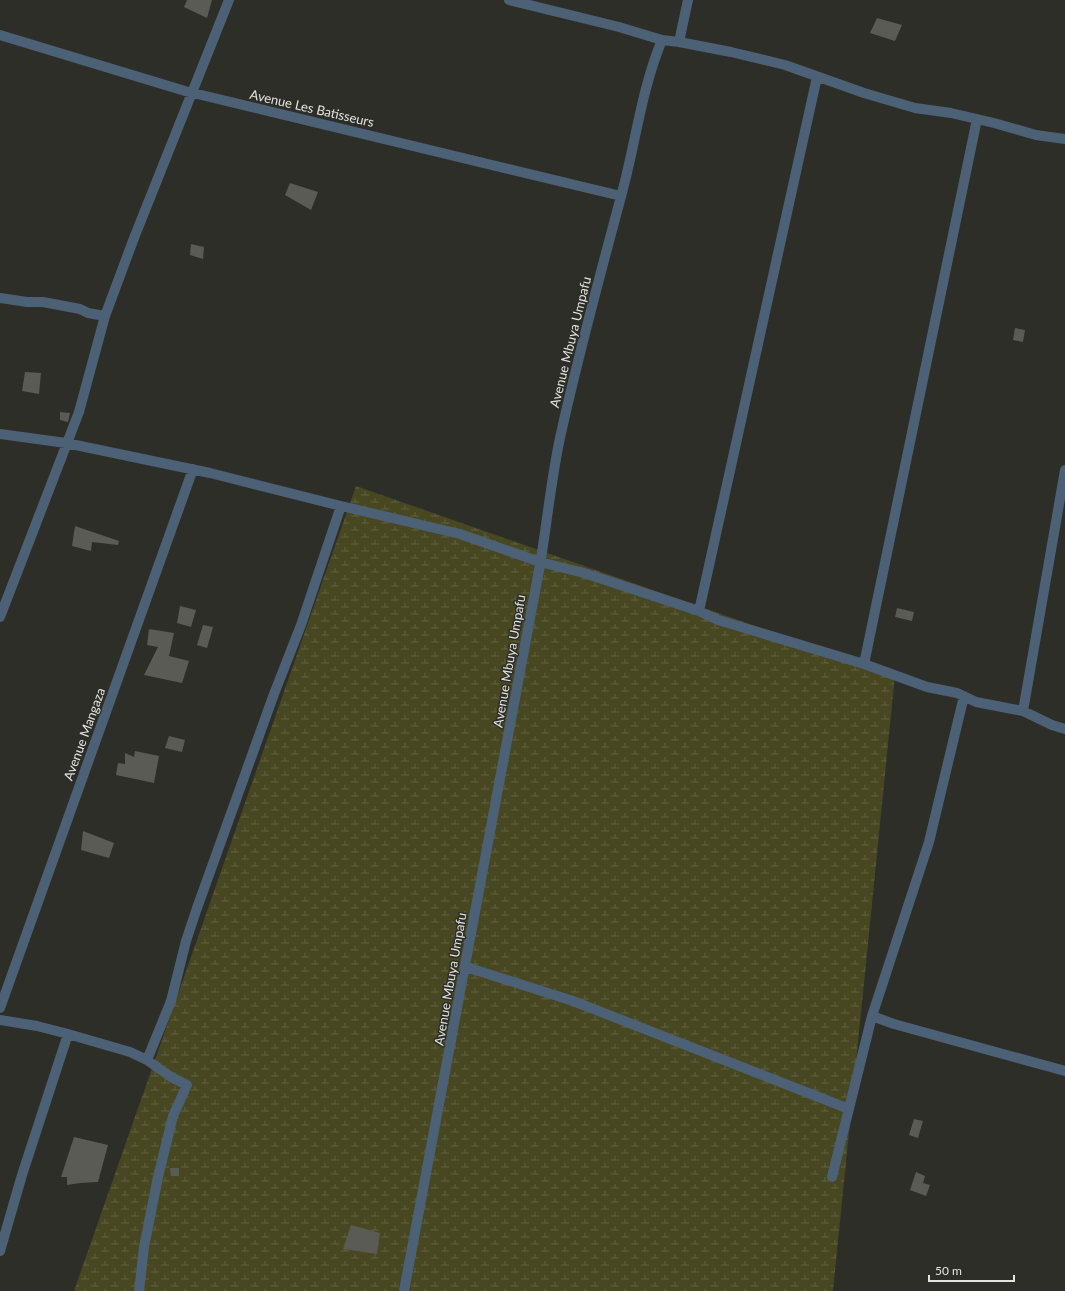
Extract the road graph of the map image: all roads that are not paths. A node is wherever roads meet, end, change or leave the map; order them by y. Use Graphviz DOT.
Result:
graph roads {
  1 [pos="229,0"];
  2 [pos="509,0"];
  3 [pos="688,0"];
  4 [pos="0,35"];
  5 [pos="662,40"];
  6 [pos="679,42"];
  7 [pos="818,77"];
  8 [pos="192,93"];
  9 [pos="978,119"];
  10 [pos="1065,139"];
  11 [pos="621,196"];
  12 [pos="0,298"];
  13 [pos="105,316"];
  14 [pos="0,434"];
  15 [pos="66,443"];
  16 [pos="193,469"];
  17 [pos="1065,470"];
  18 [pos="341,506"];
  19 [pos="540,562"];
  20 [pos="698,611"];
  21 [pos="0,617"];
  22 [pos="864,664"];
  23 [pos="964,696"];
  24 [pos="1023,711"];
  25 [pos="1065,729"];
  26 [pos="466,967"];
  27 [pos="0,1008"];
  28 [pos="872,1016"];
  29 [pos="0,1020"];
  30 [pos="68,1034"];
  31 [pos="147,1060"];
  32 [pos="1065,1070"];
  33 [pos="849,1109"];
  34 [pos="832,1177"];
  35 [pos="0,1251"];
  36 [pos="139,1291"];
  37 [pos="404,1291"];
  1 -- 8 [label="street"];
  2 -- 5 [label="street"];
  3 -- 6 [label="street"];
  4 -- 8 [label="street, Avenue Les Batisseurs"];
  5 -- 6 [label="street"];
  5 -- 11 [label="street, Avenue Mbuya Umpafu"];
  6 -- 7 [label="street"];
  7 -- 9 [label="street"];
  7 -- 20 [label="street"];
  8 -- 11 [label="street, Avenue Les Batisseurs"];
  8 -- 13 [label="street"];
  9 -- 10 [label="street"];
  9 -- 22 [label="street"];
  11 -- 19 [label="street, Avenue Mbuya Umpafu"];
  12 -- 13 [label="street"];
  13 -- 15 [label="street"];
  14 -- 15 [label="street"];
  15 -- 16 [label="street"];
  15 -- 21 [label="street"];
  16 -- 18 [label="street"];
  16 -- 27 [label="street, Avenue Mangaza"];
  17 -- 24 [label="street"];
  18 -- 19 [label="street"];
  18 -- 31 [label="street"];
  19 -- 20 [label="street"];
  19 -- 26 [label="street, Avenue Mbuya Umpafu"];
  20 -- 22 [label="street"];
  22 -- 23 [label="street"];
  23 -- 24 [label="street"];
  23 -- 28 [label="street"];
  24 -- 25 [label="street"];
  26 -- 33 [label="street"];
  26 -- 37 [label="street, Avenue Mbuya Umpafu"];
  28 -- 32 [label="street"];
  28 -- 33 [label="street"];
  29 -- 30 [label="street"];
  30 -- 31 [label="street"];
  30 -- 35 [label="street"];
  31 -- 36 [label="street"];
  33 -- 34 [label="street"];
}
